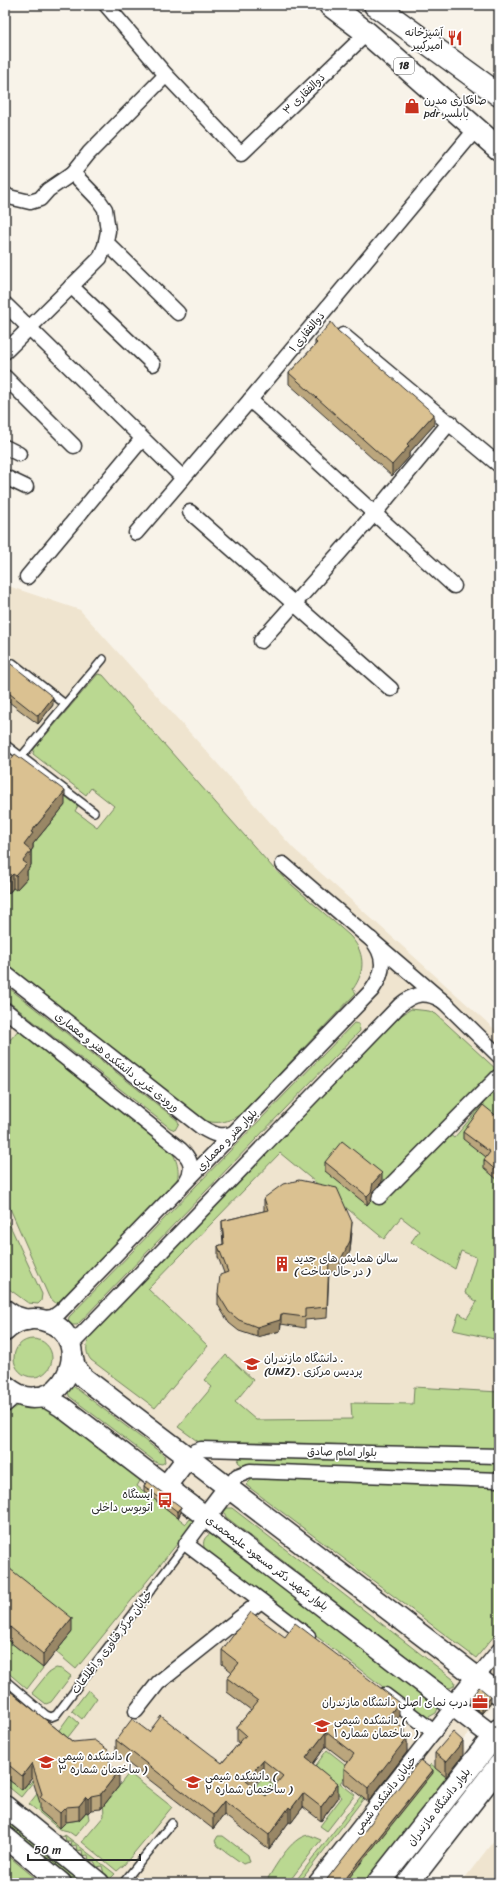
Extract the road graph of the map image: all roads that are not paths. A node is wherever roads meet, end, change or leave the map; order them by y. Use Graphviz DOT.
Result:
graph roads {
  1 [pos="106,5"];
  2 [pos="330,5"];
  3 [pos="375,5"];
  4 [pos="367,33"];
  5 [pos="166,75"];
  6 [pos="499,95"];
  7 [pos="476,130"];
  8 [pos="499,149"];
  9 [pos="73,173"];
  10 [pos="5,194"];
  11 [pos="106,242"];
  12 [pos="71,286"];
  13 [pos="5,304"];
  14 [pos="178,313"];
  15 [pos="30,328"];
  16 [pos="344,335"];
  17 [pos="5,352"];
  18 [pos="152,364"];
  19 [pos="5,377"];
  20 [pos="250,400"];
  21 [pos="450,422"];
  22 [pos="142,439"];
  23 [pos="74,446"];
  24 [pos="5,447"];
  25 [pos="19,454"];
  26 [pos="499,465"];
  27 [pos="5,477"];
  28 [pos="183,478"];
  29 [pos="26,487"];
  30 [pos="190,512"];
  31 [pos="374,514"];
  32 [pos="136,533"];
  33 [pos="27,577"];
  34 [pos="454,586"];
  35 [pos="296,603"];
  36 [pos="261,641"];
  37 [pos="103,659"];
  38 [pos="14,664"];
  39 [pos="391,689"];
  40 [pos="65,704"];
  41 [pos="5,744"];
  42 [pos="21,757"];
  43 [pos="94,812"];
  44 [pos="283,864"];
  45 [pos="371,939"];
  46 [pos="5,973"];
  47 [pos="441,1000"];
  48 [pos="5,1010"];
  49 [pos="499,1056"];
  50 [pos="499,1076"];
  51 [pos="235,1132"];
  52 [pos="186,1183"];
  53 [pos="379,1197"];
  54 [pos="5,1310"];
  55 [pos="31,1319"];
  56 [pos="5,1331"];
  57 [pos="72,1353"];
  58 [pos="5,1385"];
  59 [pos="32,1397"];
  60 [pos="5,1405"];
  61 [pos="499,1456"];
  62 [pos="188,1458"];
  63 [pos="499,1480"];
  64 [pos="166,1486"];
  65 [pos="228,1488"];
  66 [pos="206,1517"];
  67 [pos="186,1544"];
  68 [pos="261,1601"];
  69 [pos="317,1643"];
  70 [pos="499,1650"];
  71 [pos="478,1677"];
  72 [pos="5,1680"];
  73 [pos="372,1685"];
  74 [pos="499,1694"];
  75 [pos="454,1706"];
  76 [pos="136,1711"];
  77 [pos="434,1732"];
  78 [pos="497,1734"];
  79 [pos="499,1766"];
  80 [pos="5,1806"];
  81 [pos="172,1823"];
  82 [pos="5,1837"];
  83 [pos="61,1883"];
  84 [pos="99,1883"];
  85 [pos="123,1883"];
  86 [pos="315,1883"];
  87 [pos="378,1883"];
  88 [pos="408,1883"];
  1 -- 5 [label="street"];
  2 -- 4 [label="main road, 18"];
  3 -- 6 [label="main road"];
  4 -- 5 [label="street, ذوالفقاری ۳"];
  4 -- 7 [label="main road, 18"];
  5 -- 9 [label="street"];
  7 -- 8 [label="main road"];
  7 -- 20 [label="street, ذوالفقاری ۱"];
  9 -- 10 [label="street"];
  9 -- 11 [label="street"];
  11 -- 12 [label="street"];
  11 -- 14 [label="street"];
  12 -- 15 [label="street"];
  12 -- 18 [label="street"];
  13 -- 15 [label="street"];
  15 -- 17 [label="street"];
  15 -- 22 [label="street"];
  16 -- 21 [label="street"];
  19 -- 23 [label="street"];
  20 -- 28 [label="street, ذوالفقاری ۱"];
  20 -- 31 [label="street"];
  21 -- 26 [label="street"];
  21 -- 31 [label="street"];
  22 -- 28 [label="street"];
  22 -- 33 [label="street"];
  24 -- 25 [label="street"];
  27 -- 29 [label="street"];
  28 -- 32 [label="street, ذوالفقاری ۱"];
  30 -- 35 [label="street"];
  31 -- 34 [label="street"];
  31 -- 35 [label="street"];
  35 -- 36 [label="street"];
  35 -- 39 [label="street"];
  37 -- 40 [label="lane"];
  38 -- 40 [label="lane"];
  40 -- 42 [label="lane"];
  41 -- 42 [label="lane"];
  42 -- 43 [label="lane"];
  44 -- 45 [label="street"];
  45 -- 47 [label="street"];
  45 -- 51 [label="street, بلوار هنر و معماری"];
  46 -- 51 [label="street, ورودی غربی دانشکده هنر و معماری"];
  47 -- 49 [label="street"];
  47 -- 57 [label="street"];
  48 -- 52 [label="street"];
  50 -- 53 [label="street"];
  51 -- 52 [label="street, بلوار هنر و معماری"];
  52 -- 55 [label="street, بلوار هنر و معماری"];
  54 -- 55 [label="main road"];
  55 -- 56 [label="main road"];
  55 -- 57 [label="main road"];
  57 -- 59 [label="main road"];
  57 -- 62 [label="main road"];
  58 -- 59 [label="main road, بلوار شهید دکتر مسعود علیمحمدی"];
  59 -- 60 [label="street"];
  59 -- 64 [label="main road, بلوار شهید دکتر مسعود علیمحمدی"];
  61 -- 62 [label="street, بلوار امام صادق"];
  62 -- 64 [label="main road"];
  62 -- 65 [label="main road"];
  63 -- 65 [label="street, بلوار امام صادق"];
  64 -- 66 [label="main road, بلوار شهید دکتر مسعود علیمحمدی"];
  65 -- 66 [label="main road"];
  65 -- 71 [label="main road"];
  66 -- 67 [label="street, خیابان مرکز فناوری و اطلاعات"];
  66 -- 75 [label="main road, بلوار شهید دکتر مسعود علیمحمدی"];
  67 -- 68 [label="street"];
  67 -- 72 [label="lane, خیابان مرکز فناوری و اطلاعات"];
  68 -- 69 [label="street"];
  68 -- 76 [label="street"];
  70 -- 71 [label="street"];
  71 -- 74 [label="main road"];
  71 -- 75 [label="main road"];
  73 -- 77 [label="street"];
  75 -- 77 [label="street, خیابان دانشکده شیمی"];
  75 -- 78 [label="main road, بلوار شهید دکتر مسعود علیمحمدی"];
  77 -- 86 [label="street, خیابان دانشکده شیمی"];
  78 -- 87 [label="main road, بلوار دانشگاه مازندران"];
  79 -- 88 [label="main road, بلوار دانشگاه مازندران"];
  80 -- 84 [label="main road"];
  81 -- 85 [label="lane"];
  82 -- 83 [label="main road"];
}
